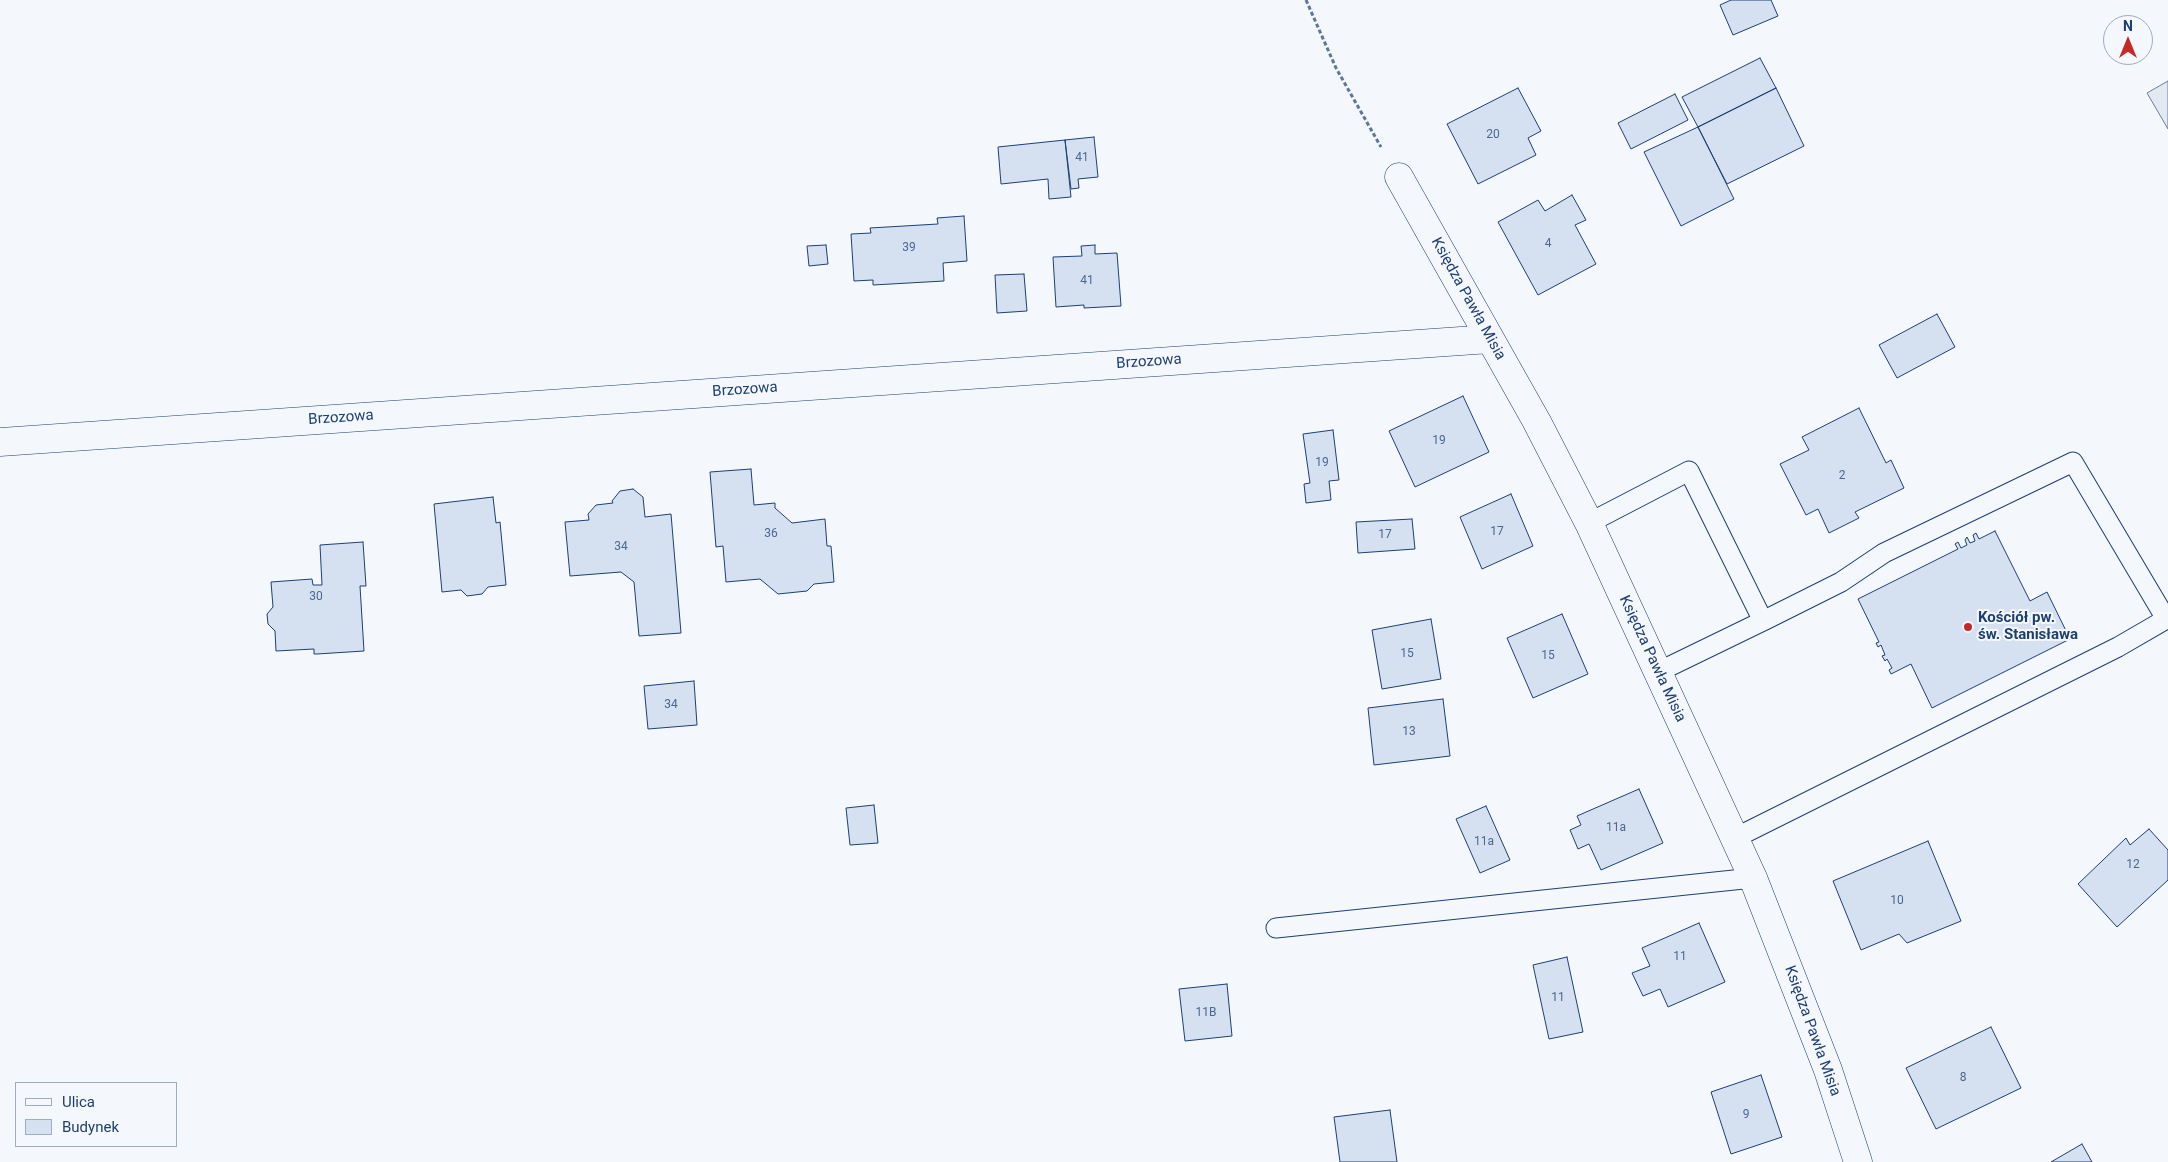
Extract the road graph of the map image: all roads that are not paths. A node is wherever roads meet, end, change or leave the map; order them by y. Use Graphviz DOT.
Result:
graph roads {
  1 [pos="1399,177"];
  2 [pos="1490,339"];
  3 [pos="0,442"];
  4 [pos="1589,523"];
  5 [pos="2167,619"];
  6 [pos="1763,621"];
  7 [pos="1658,672"];
  8 [pos="1735,838"];
  9 [pos="1753,878"];
  10 [pos="1276,928"];
  11 [pos="1858,1162"];
  1 -- 2 [label="street, Księdza Pawła Misia"];
  2 -- 3 [label="street, Brzozowa"];
  2 -- 4 [label="street, Księdza Pawła Misia"];
  4 -- 6 [label="lane"];
  4 -- 7 [label="street, Księdza Pawła Misia"];
  5 -- 6 [label="lane"];
  5 -- 8 [label="lane"];
  6 -- 7 [label="lane"];
  7 -- 8 [label="street, Księdza Pawła Misia"];
  8 -- 9 [label="street, Księdza Pawła Misia"];
  9 -- 10 [label="lane"];
  9 -- 11 [label="street, Księdza Pawła Misia"];
}
